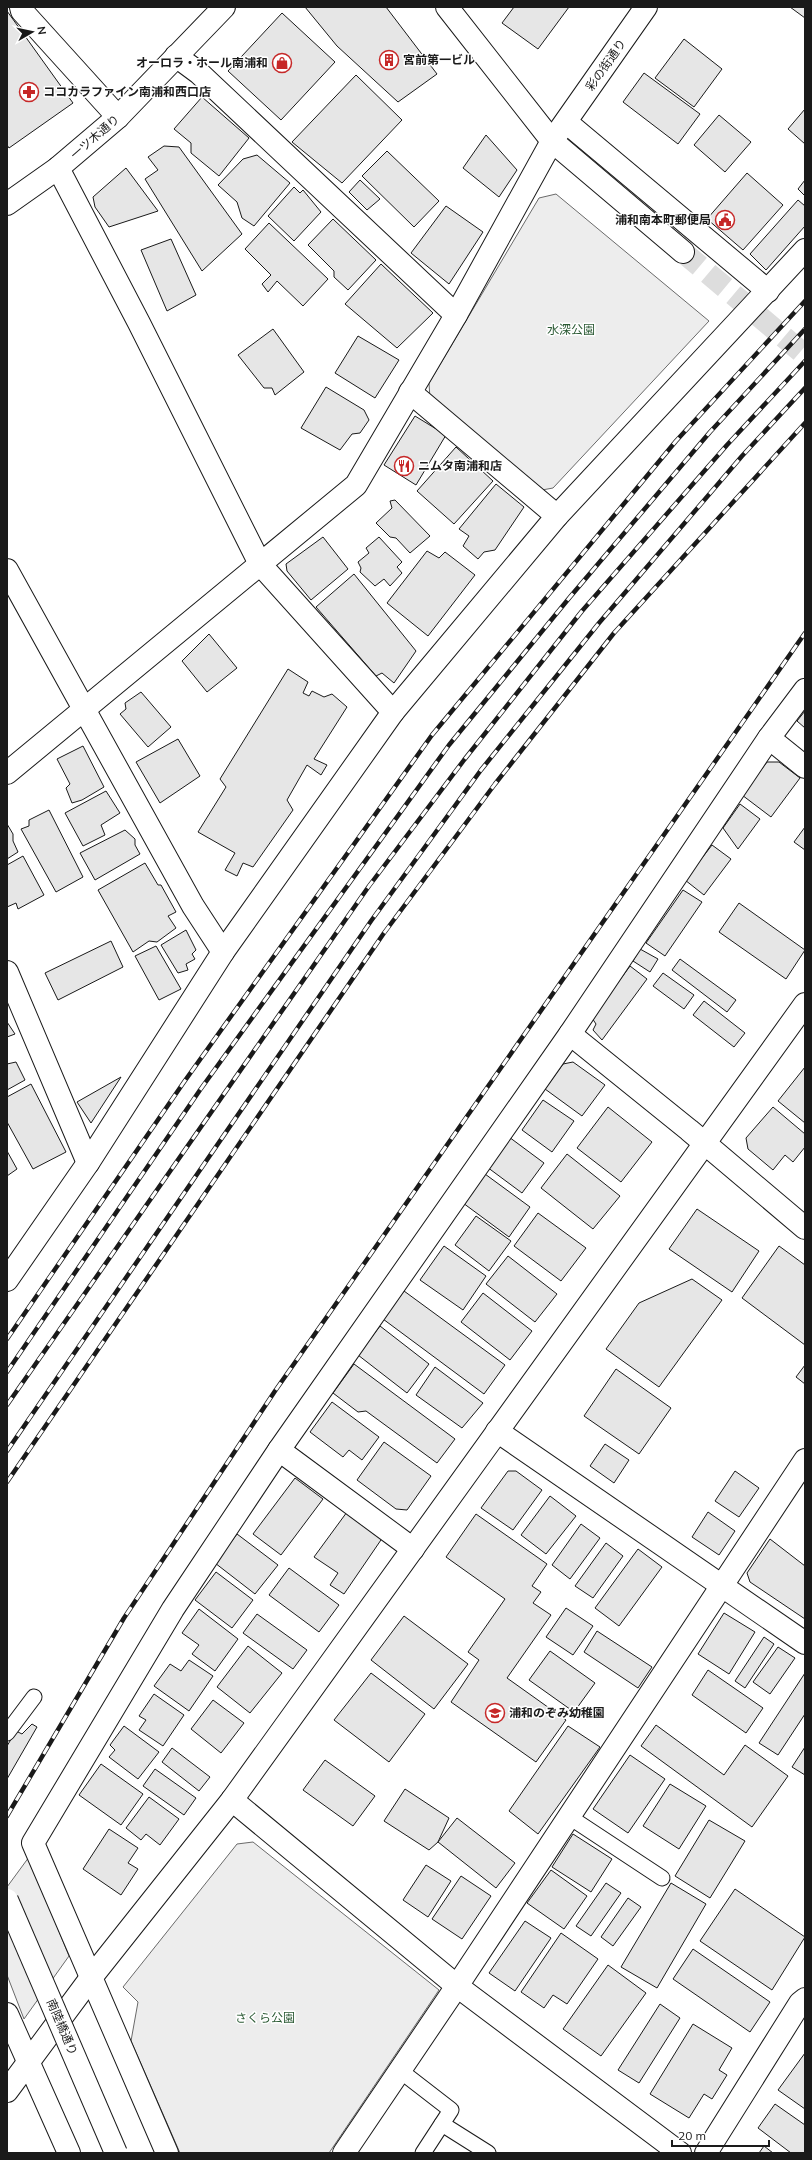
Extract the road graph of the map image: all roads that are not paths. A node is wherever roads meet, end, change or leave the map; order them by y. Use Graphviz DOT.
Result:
graph roads {
  1 [pos="21,7"];
  2 [pos="224,7"];
  3 [pos="448,7"];
  4 [pos="646,7"];
  5 [pos="176,56"];
  6 [pos="118,117"];
  7 [pos="566,122"];
  8 [pos="552,141"];
  9 [pos="58,168"];
  10 [pos="7,204"];
  11 [pos="805,250"];
  12 [pos="684,252"];
  13 [pos="768,290"];
  14 [pos="456,315"];
  15 [pos="410,392"];
  16 [pos="557,516"];
  17 [pos="260,564"];
  18 [pos="7,570"];
  19 [pos="805,690"];
  20 [pos="84,710"];
  21 [pos="393,712"];
  22 [pos="769,738"];
  23 [pos="805,768"];
  24 [pos="7,773"];
  25 [pos="223,952"];
  26 [pos="7,972"];
  27 [pos="805,1004"];
  28 [pos="570,1034"];
  29 [pos="705,1144"];
  30 [pos="88,1163"];
  31 [pos="805,1228"];
  32 [pos="11,1264"];
  33 [pos="497,1431"];
  34 [pos="279,1450"];
  35 [pos="805,1460"];
  36 [pos="413,1549"];
  37 [pos="721,1585"];
  38 [pos="805,1642"];
  39 [pos="34,1697"];
  40 [pos="7,1733"];
  41 [pos="232,1800"];
  42 [pos="568,1816"];
  43 [pos="662,1878"];
  44 [pos="7,1900"];
  45 [pos="90,1979"];
  46 [pos="457,1986"];
  47 [pos="805,1999"];
  48 [pos="7,2014"];
  49 [pos="28,2064"];
  50 [pos="398,2070"];
  51 [pos="7,2091"];
  52 [pos="442,2124"];
  53 [pos="69,2153"];
  54 [pos="116,2153"];
  55 [pos="168,2153"];
  56 [pos="344,2153"];
  57 [pos="423,2153"];
  58 [pos="488,2153"];
  59 [pos="680,2153"];
  60 [pos="706,2153"];
  1 -- 6 [label="street"];
  2 -- 5 [label="street, 一ツ木通り"];
  3 -- 8 [label="street"];
  4 -- 7 [label="street, 彩の街通り"];
  5 -- 6 [label="street, 一ツ木通り"];
  5 -- 14 [label="street"];
  6 -- 9 [label="street, 一ツ木通り"];
  7 -- 8 [label="street, 彩の街通り"];
  7 -- 13 [label="street"];
  8 -- 12 [label="street"];
  8 -- 14 [label="street, 彩の街通り"];
  9 -- 10 [label="street, 一ツ木通り"];
  9 -- 17 [label="street"];
  11 -- 13 [label="street"];
  13 -- 16 [label="street"];
  14 -- 15 [label="street, 彩の街通り"];
  15 -- 16 [label="street"];
  15 -- 17 [label="street, 彩の街通り"];
  16 -- 21 [label="street"];
  17 -- 20 [label="street, 彩の街通り"];
  17 -- 21 [label="street"];
  18 -- 20 [label="street"];
  19 -- 22 [label="street"];
  20 -- 24 [label="street, 彩の街通り"];
  20 -- 25 [label="street"];
  21 -- 25 [label="street"];
  22 -- 23 [label="street"];
  22 -- 28 [label="street"];
  25 -- 30 [label="street"];
  26 -- 30 [label="street"];
  27 -- 29 [label="street"];
  28 -- 29 [label="street"];
  28 -- 34 [label="street"];
  29 -- 31 [label="street"];
  29 -- 33 [label="street"];
  30 -- 32 [label="street"];
  33 -- 36 [label="street"];
  33 -- 37 [label="street"];
  34 -- 36 [label="street"];
  34 -- 45 [label="street"];
  35 -- 37 [label="street"];
  36 -- 41 [label="street"];
  37 -- 38 [label="street"];
  37 -- 42 [label="street"];
  39 -- 40 [label="lane"];
  41 -- 45 [label="street"];
  41 -- 46 [label="street"];
  42 -- 43 [label="lane"];
  42 -- 46 [label="street"];
  44 -- 54 [label="street, 南陸橋通り, bridge"];
  45 -- 49 [label="street"];
  45 -- 55 [label="street"];
  46 -- 50 [label="street"];
  46 -- 59 [label="street"];
  47 -- 60 [label="street"];
  48 -- 49 [label="street"];
  49 -- 51 [label="street"];
  49 -- 53 [label="street"];
  50 -- 52 [label="lane"];
  50 -- 56 [label="street"];
  52 -- 57 [label="lane"];
  52 -- 58 [label="lane"];
}
